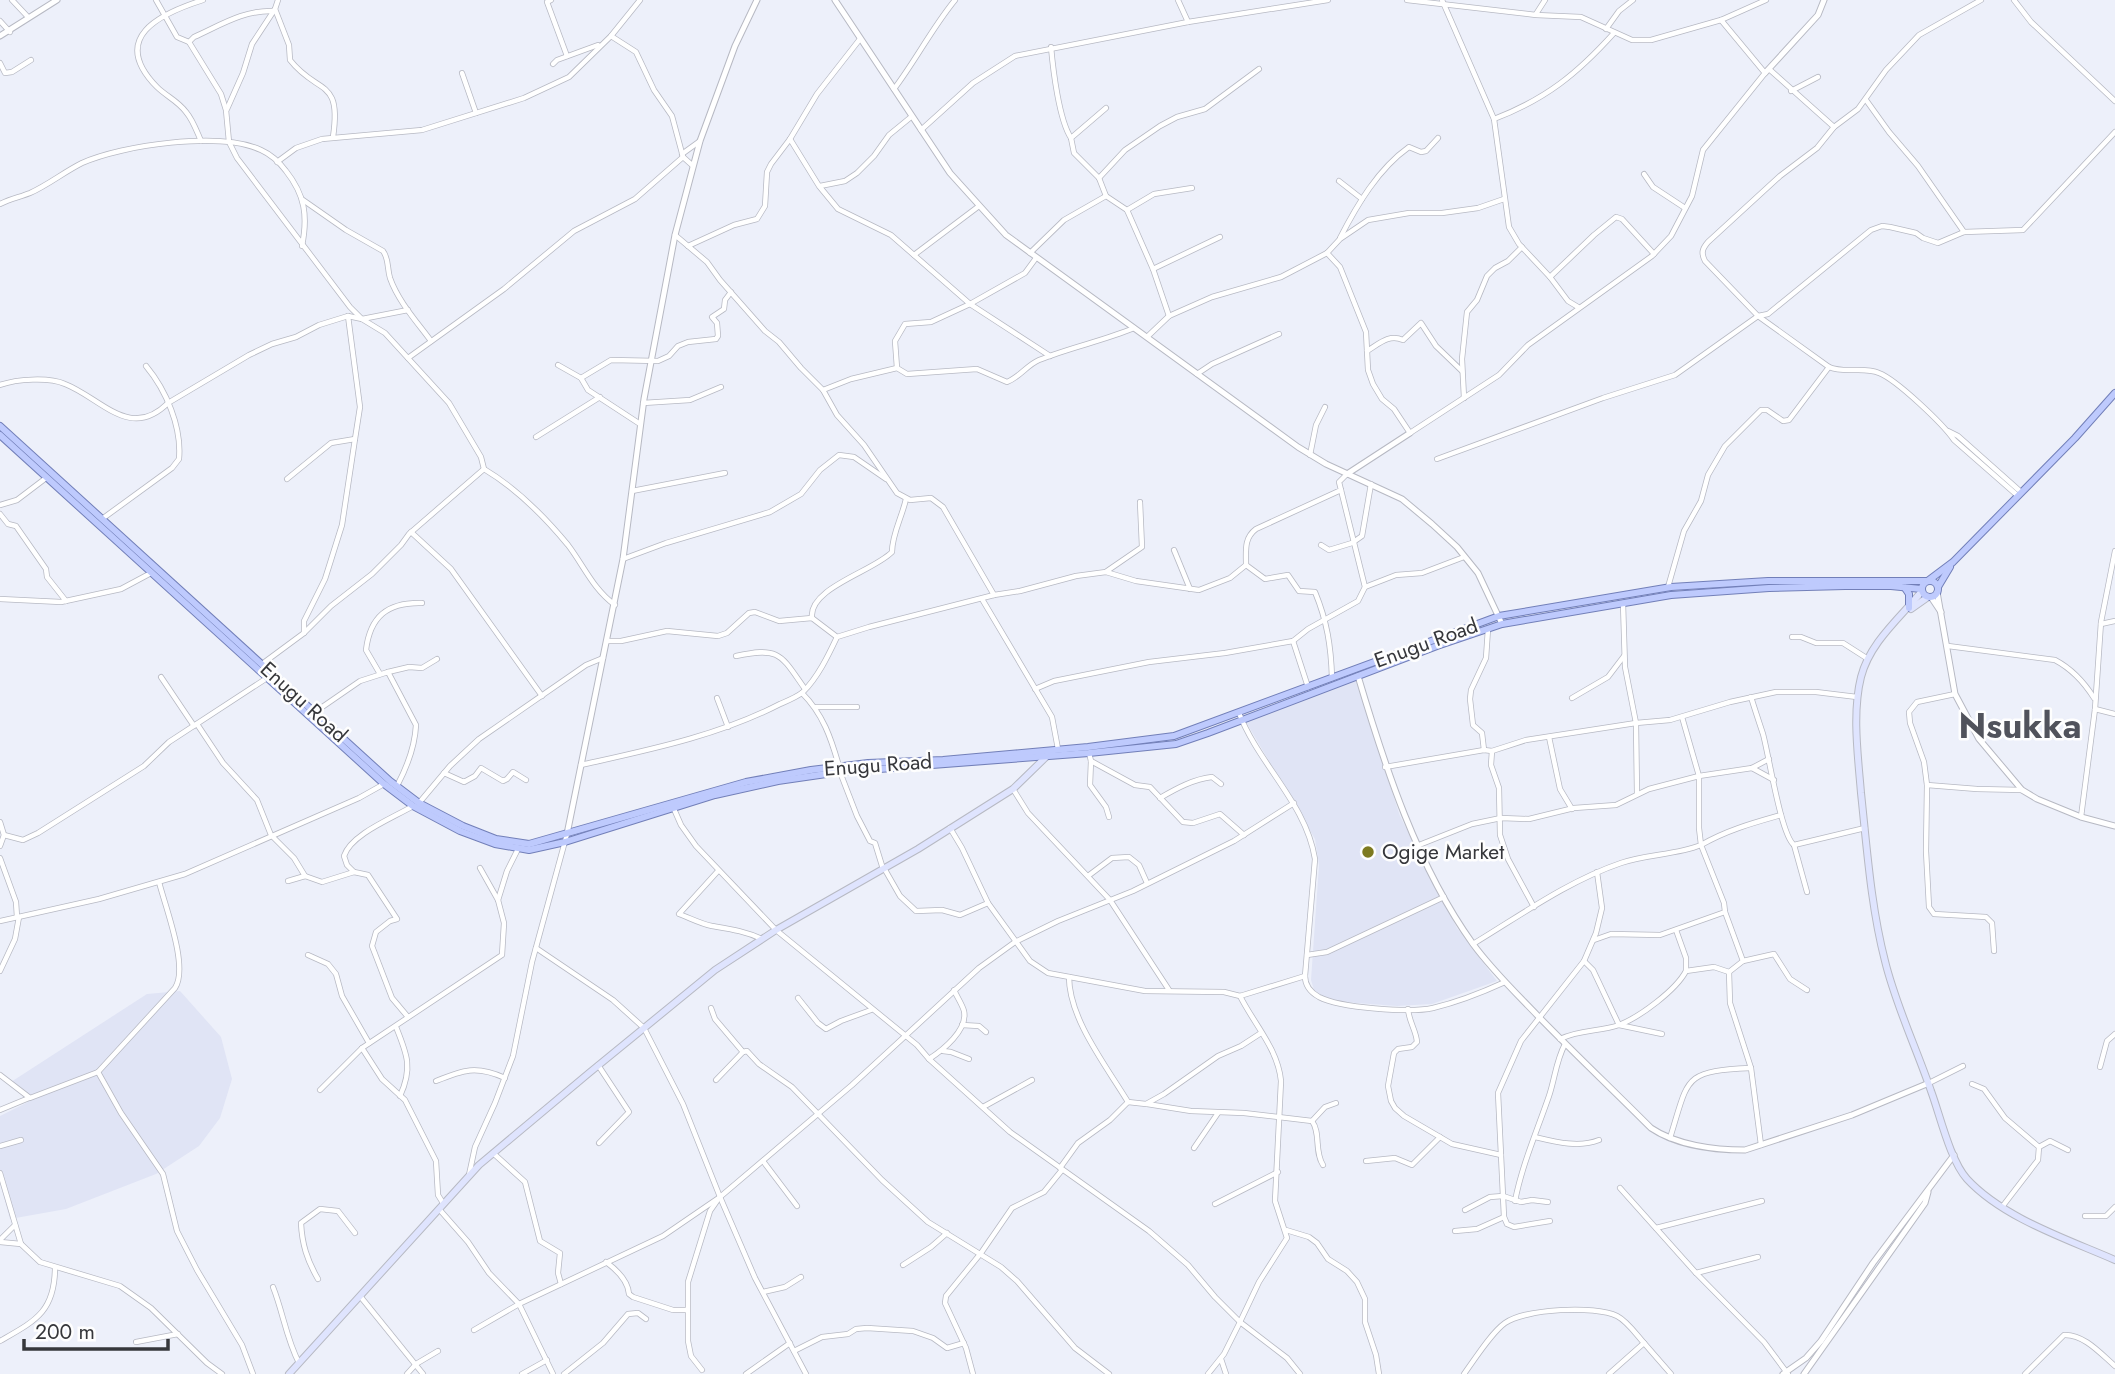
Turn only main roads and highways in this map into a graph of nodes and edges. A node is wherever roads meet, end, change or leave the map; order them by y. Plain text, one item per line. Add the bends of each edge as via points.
1 (2115, 393) edge
2 (0, 426) edge
3 (0, 435) edge
4 (1953, 562) junction
5 (1928, 581) junction
6 (1905, 588) junction
7 (1930, 592) junction
8 (1909, 608) junction
9 (1903, 615) junction
10 (1241, 717) junction
11 (1048, 753) junction
12 (839, 769) junction
13 (416, 805) junction
14 (566, 838) junction
15 (2115, 1260) edge
16 (289, 1374) edge

1 - 4 main road
2 - 13 main road, Enugu Road
3 - 13 main road via 384,784
4 - 5 main road
4 - 7 main road
5 - 7 main road
5 - 7 main road via 1935,582
5 - 10 main road, Enugu Road via 1768,581 1667,588 1499,616 1308,687
6 - 7 main road
6 - 8 main road
6 - 10 main road via 1769,588 1671,595 1502,624
7 - 8 main road
7 - 9 main road
8 - 9 main road
9 - 15 main road via 1868,659 1861,678 1857,725 1869,865 1885,960 1904,1023 1966,1178 2034,1226
10 - 11 main road, Enugu Road via 1174,736
10 - 11 main road via 1176,744
11 - 12 main road, Enugu Road
11 - 16 main road via 1013,789 715,970 598,1065 469,1176
12 - 14 main road via 746,788
12 - 14 main road, Enugu Road via 746,782
13 - 14 main road, Enugu Road via 496,839 528,844
13 - 14 main road via 495,844 530,850

